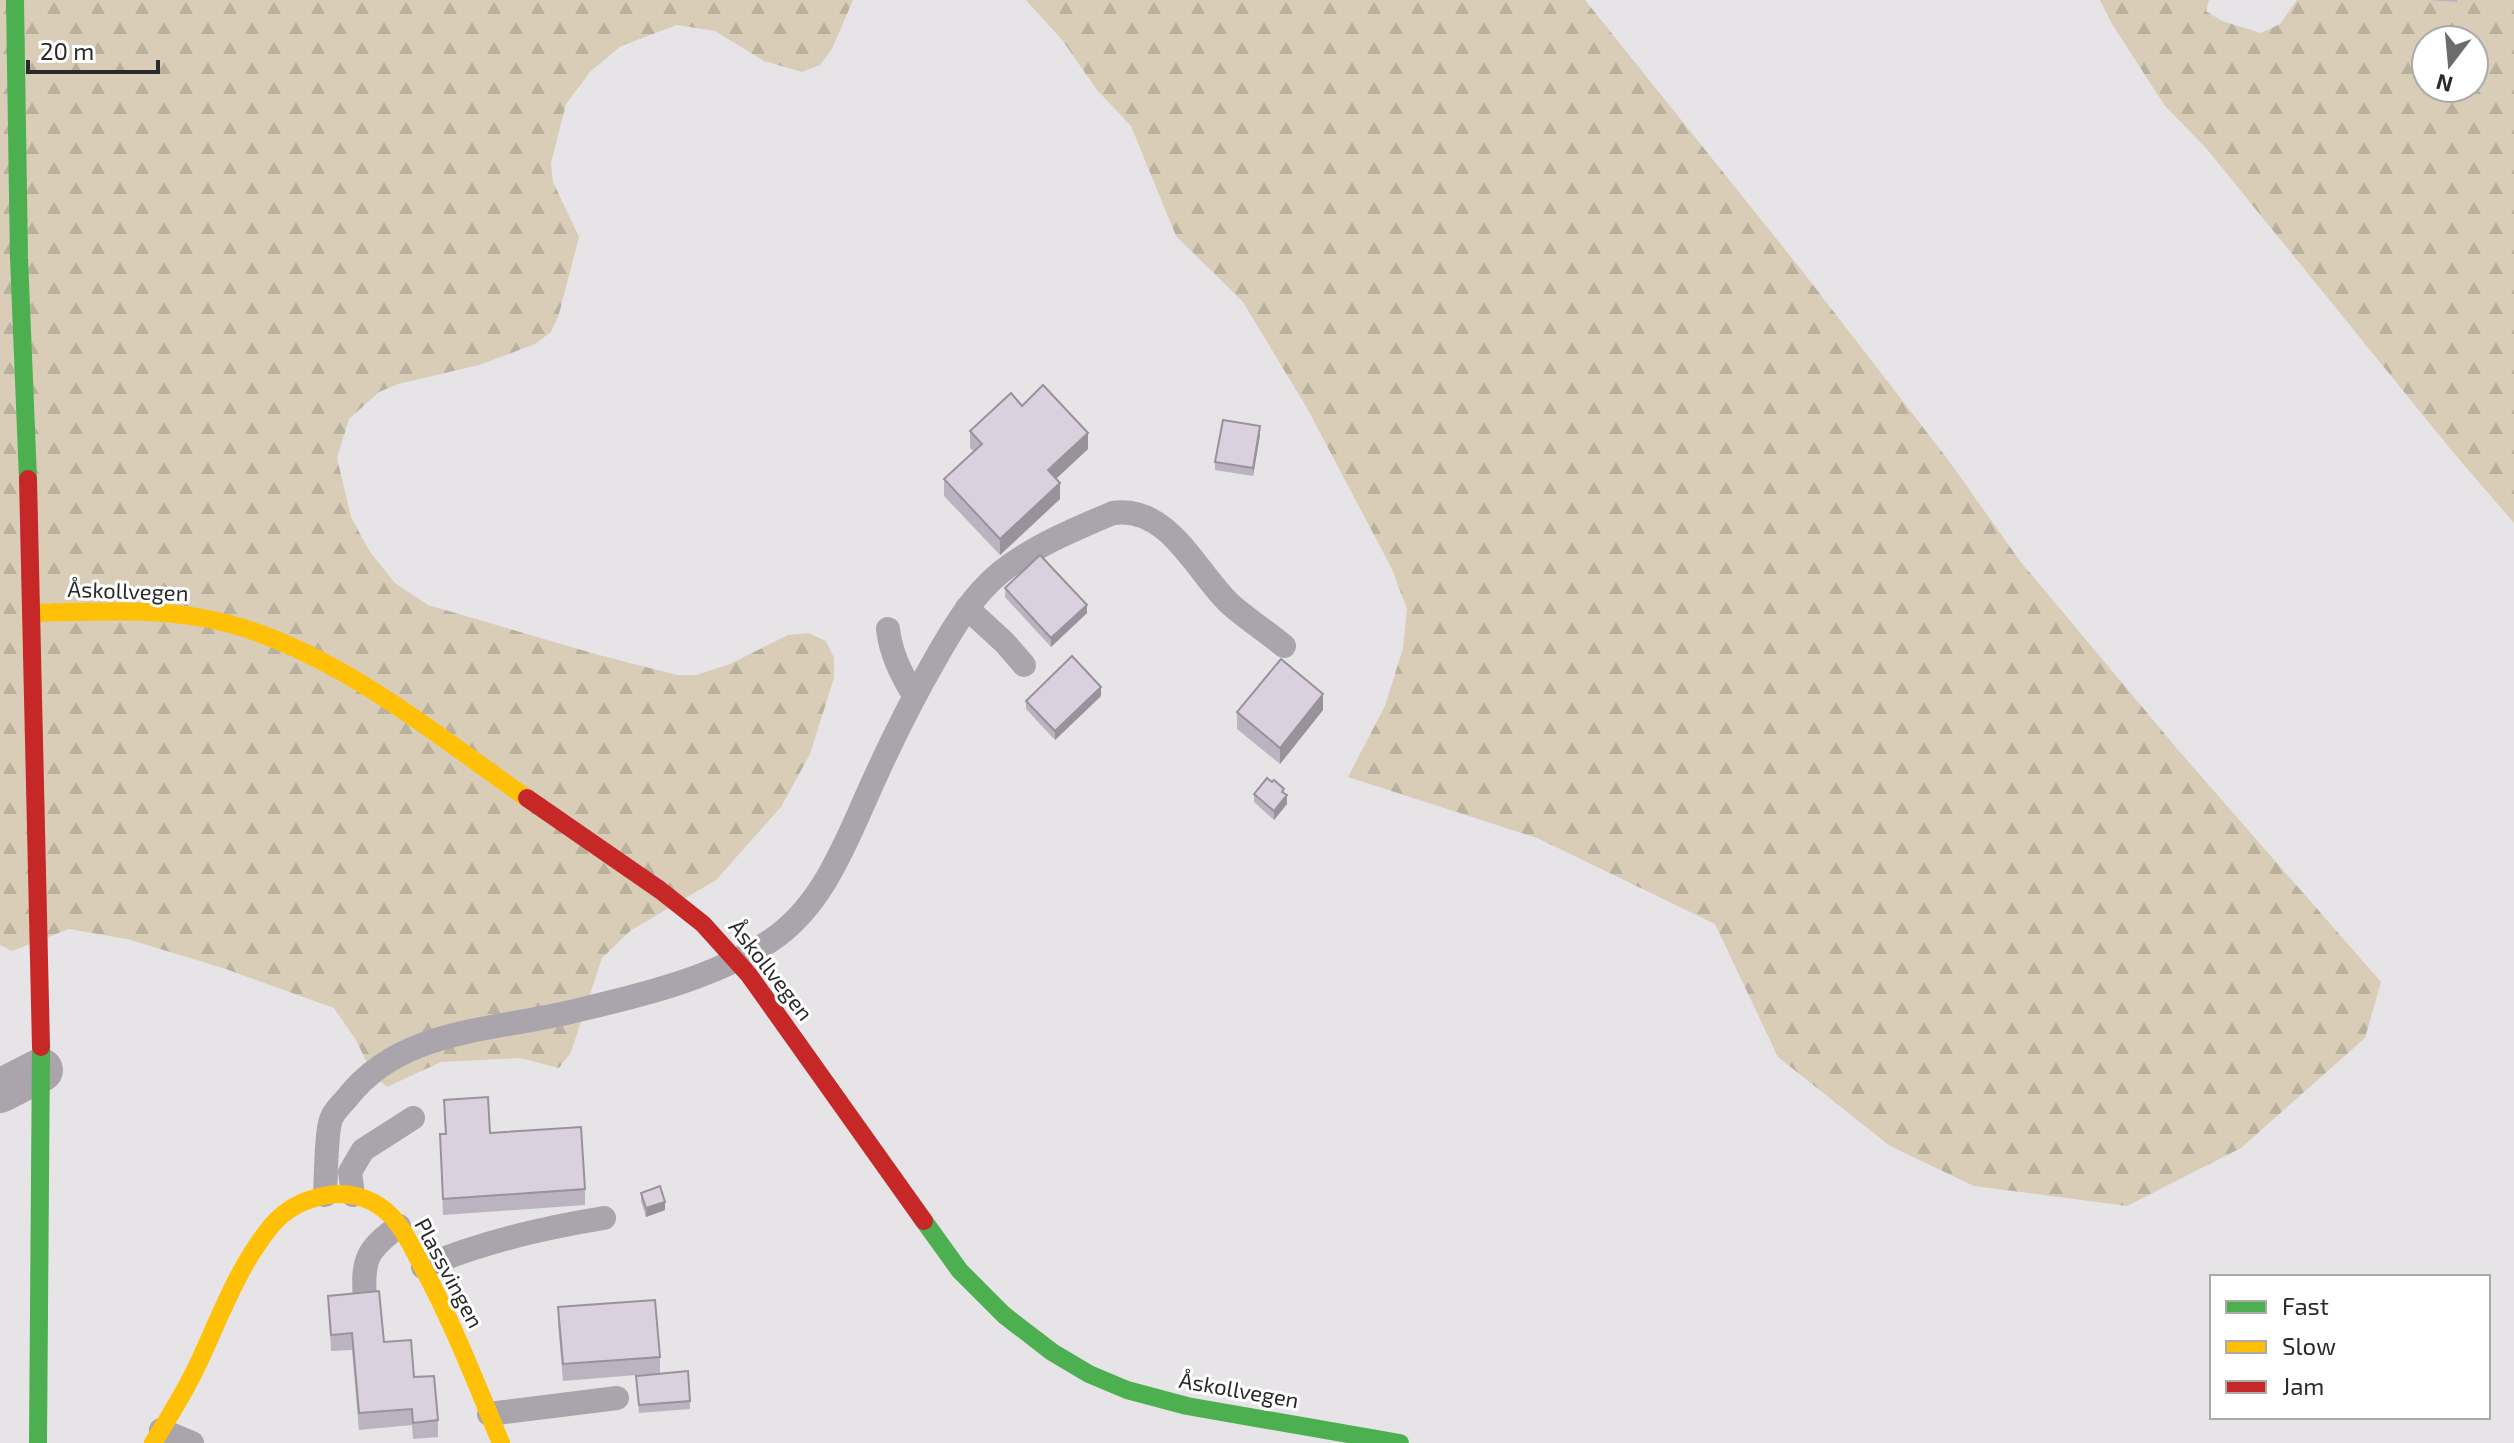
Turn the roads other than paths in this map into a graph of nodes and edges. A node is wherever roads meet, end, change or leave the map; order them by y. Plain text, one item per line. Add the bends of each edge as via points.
1 (15, 0) edge
2 (967, 608) junction
3 (32, 613) junction
4 (888, 629) dead end
5 (1284, 646) dead end
6 (1024, 665) dead end
7 (914, 695) junction
8 (736, 959) junction
9 (41, 1070) junction
10 (0, 1091) edge
11 (413, 1118) dead end
12 (325, 1195) junction
13 (353, 1195) junction
14 (604, 1218) dead end
15 (399, 1226) junction
16 (423, 1267) junction
17 (365, 1300) edge
18 (617, 1398) dead end
19 (489, 1414) junction
20 (157, 1436) edge
21 (38, 1443) edge
22 (192, 1443) edge
23 (501, 1443) edge
24 (1400, 1443) edge

1 - 3 street
2 - 5 lane via 1024,556 1082,526 1126,511 1147,516 1173,537 1230,603
2 - 6 lane
2 - 7 lane
3 - 8 street, Åskollvegen via 200,617 306,652 355,680 660,890
3 - 9 street
4 - 7 lane via 900,673
7 - 8 lane via 832,873 783,930
8 - 12 lane via 565,1013 439,1037 380,1064 330,1119
8 - 24 street, Åskollvegen via 960,1271 998,1312 1042,1347 1090,1375 1142,1396
9 - 10 street
9 - 21 street
11 - 13 lane via 363,1150 350,1172
12 - 13 street, Plassvingen
12 - 20 street, Plassvingen via 302,1201 266,1231
13 - 15 street, Plassvingen via 385,1210
14 - 16 lane via 490,1242
15 - 16 street, Plassvingen
15 - 17 lane via 377,1242 363,1269
16 - 19 street, Plassvingen
18 - 19 lane
19 - 23 street, Plassvingen
20 - 22 lane

